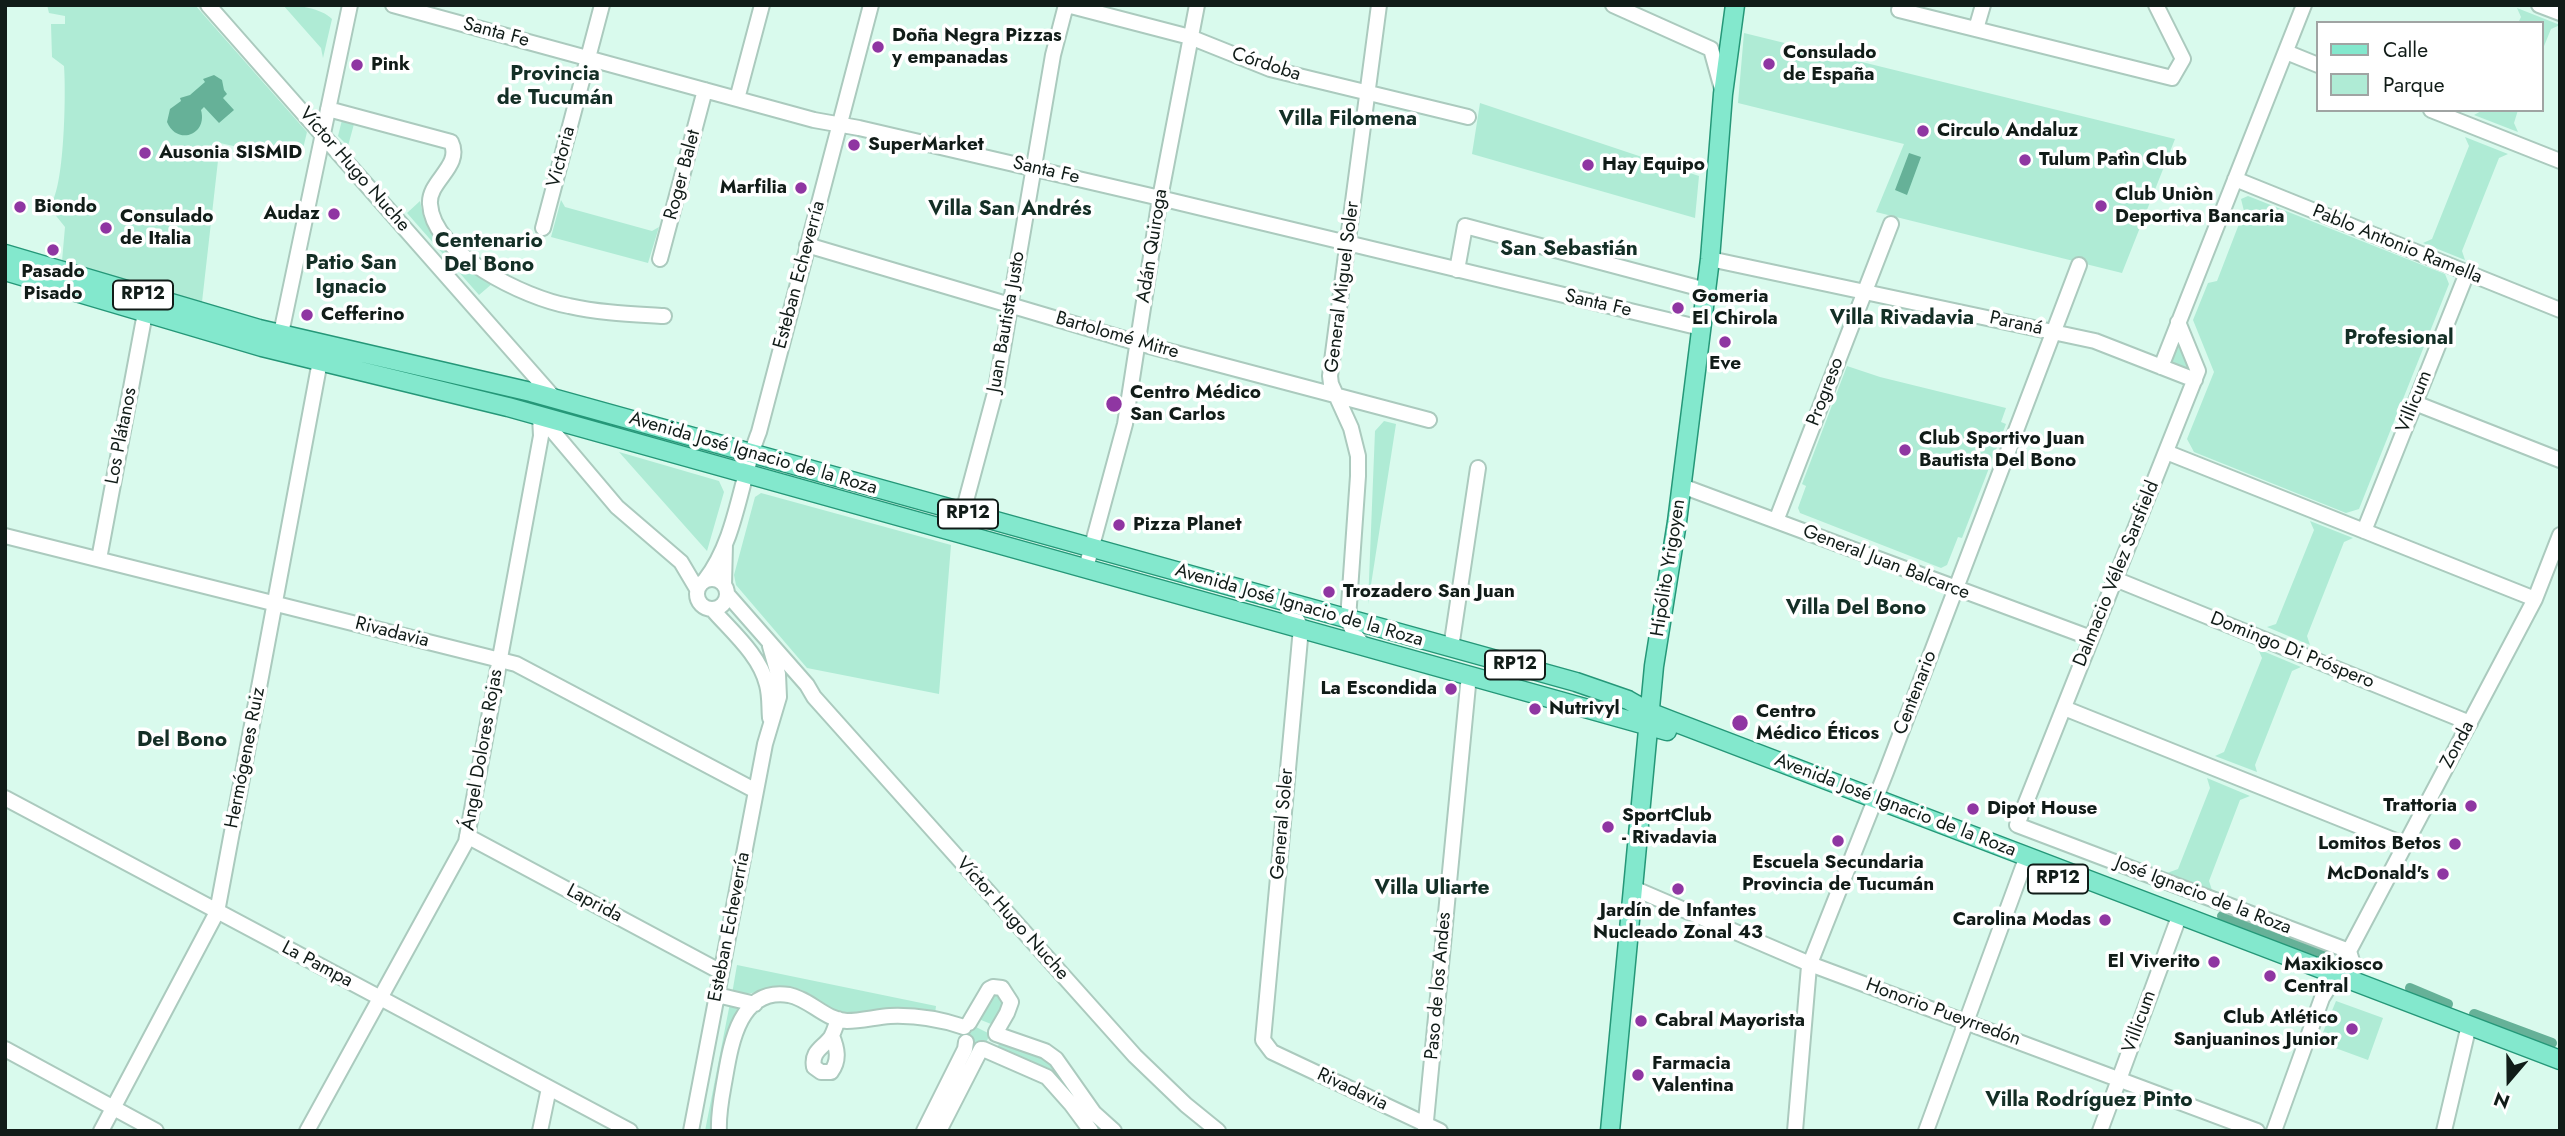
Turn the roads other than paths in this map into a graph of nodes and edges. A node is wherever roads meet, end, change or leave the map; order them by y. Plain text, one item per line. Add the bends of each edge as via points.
1 (208, 5) edge
2 (350, 5) edge
3 (393, 5) edge
4 (603, 5) edge
5 (762, 5) edge
6 (871, 5) edge
7 (1066, 5) edge
8 (1197, 5) edge
9 (1379, 5) edge
10 (1613, 5) edge
11 (1735, 5) edge
12 (1983, 5) edge
13 (2157, 5) edge
14 (2304, 5) edge
15 (2539, 5) edge
16 (1899, 10) dead end
17 (2560, 13) edge
18 (1976, 29) junction
19 (1189, 37) junction
20 (2286, 52) junction
21 (589, 59) junction
22 (2316, 64) edge
23 (705, 90) junction
24 (1368, 93) junction
25 (1723, 94) junction
26 (737, 99) junction
27 (328, 109) junction
28 (2436, 112) edge
29 (1468, 117) dead end
30 (839, 125) junction
31 (323, 135) junction
32 (2560, 161) edge
33 (1034, 168) junction
34 (2235, 179) junction
35 (1160, 198) junction
36 (1891, 224) dead end
37 (543, 228) dead end
38 (1348, 244) junction
39 (807, 246) junction
40 (5, 254) edge
41 (660, 259) dead end
42 (1710, 259) junction
43 (2079, 265) dead end
44 (1457, 270) junction
45 (5, 271) edge
46 (2467, 273) junction
47 (1706, 290) junction
48 (1864, 292) junction
49 (1011, 306) junction
50 (2560, 310) edge
51 (145, 313) junction
52 (664, 316) dead end
53 (2178, 323) junction
54 (1702, 328) junction
55 (2053, 332) junction
56 (280, 342) junction
57 (1138, 343) junction
58 (320, 361) junction
59 (2161, 367) junction
60 (2195, 380) junction
61 (1335, 395) junction
62 (555, 399) junction
63 (2415, 403) junction
64 (540, 416) junction
65 (1429, 420) dead end
66 (2166, 452) junction
67 (750, 453) junction
68 (2560, 460) edge
69 (1478, 468) dead end
70 (745, 473) junction
71 (1682, 486) junction
72 (963, 512) junction
73 (1776, 521) junction
74 (2364, 531) junction
75 (2560, 535) edge
76 (5, 536) edge
77 (725, 544) junction
78 (1091, 548) junction
79 (99, 559) junction
80 (1086, 568) junction
81 (2115, 579) junction
82 (701, 584) junction
83 (725, 590) junction
84 (1955, 590) junction
85 (2535, 599) junction
86 (275, 603) junction
87 (1289, 603) junction
88 (712, 609) junction
89 (1348, 619) junction
90 (1301, 628) junction
91 (2091, 638) junction
92 (769, 642) junction
93 (1363, 645) junction
94 (1451, 648) junction
95 (750, 653) junction
96 (500, 660) junction
97 (776, 667) junction
98 (1469, 675) junction
99 (814, 697) junction
100 (2064, 708) junction
101 (1649, 719) junction
102 (770, 723) junction
103 (2470, 723) junction
104 (756, 791) junction
105 (5, 798) edge
106 (1873, 804) junction
107 (2017, 825) joint
108 (467, 836) junction
109 (2406, 845) junction
110 (2025, 861) junction
111 (1633, 888) junction
112 (218, 912) junction
113 (2178, 919) junction
114 (2349, 951) junction
115 (1810, 964) junction
116 (722, 972) junction
117 (2334, 979) junction
118 (717, 995) junction
119 (380, 999) junction
120 (755, 1004) junction
121 (838, 1019) junction
122 (1966, 1022) junction
123 (966, 1025) junction
124 (2468, 1030) junction
125 (996, 1033) junction
126 (832, 1036) dead end
127 (966, 1042) junction
128 (1267, 1047) joint
129 (5, 1049) edge
130 (982, 1049) junction
131 (2558, 1063) edge
132 (2119, 1079) junction
133 (549, 1088) junction
134 (114, 1108) junction
135 (1430, 1129) edge
136 (101, 1131) edge
137 (156, 1131) edge
138 (307, 1131) edge
139 (540, 1131) edge
140 (631, 1131) edge
141 (691, 1131) edge
142 (719, 1131) edge
143 (924, 1131) edge
144 (939, 1131) edge
145 (1091, 1131) edge
146 (1114, 1131) edge
147 (1219, 1131) edge
148 (1610, 1131) edge
149 (1795, 1131) edge
150 (1926, 1131) edge
151 (2100, 1131) edge
152 (2257, 1131) edge
153 (2274, 1131) edge
154 (2444, 1131) edge

1 - 31 street, Víctor Hugo Nuche
2 - 27 street
3 - 21 street, Santa Fe
4 - 21 street, Victoria
5 - 26 street
6 - 30 street, Esteban Echeverría
7 - 19 street, Córdoba
7 - 33 street, Juan Bautista Justo
8 - 19 street, Adán Quiroga
9 - 24 street, General Miguel Soler
10 - 25 street via 1711,49
11 - 25 main road, Hipólito Yrigoyen
12 - 18 street
13 - 18 street via 2183,60 2172,78
14 - 20 street
15 - 17 street
16 - 18 street
19 - 24 street, Córdoba via 1270,69
19 - 35 street, Adán Quiroga
20 - 22 street
20 - 34 street
21 - 23 street, Santa Fe
21 - 37 street, Victoria
23 - 26 street, Santa Fe
23 - 41 street, Roger Balet
24 - 29 street, Córdoba
24 - 38 street, General Miguel Soler
25 - 42 main road, Hipólito Yrigoyen
26 - 30 street, Santa Fe
27 - 31 street
27 - 52 street via 451,142 453,159 430,195 432,215 447,242 485,270 567,306
28 - 32 street
30 - 33 street, Santa Fe
30 - 39 street, Esteban Echeverría
31 - 56 street
31 - 62 street, Víctor Hugo Nuche
33 - 35 street, Santa Fe
33 - 49 street, Juan Bautista Justo
34 - 46 street, Pablo Antonio Ramella
34 - 53 street
35 - 38 street, Santa Fe
35 - 57 street, Adán Quiroga
36 - 48 street, Progreso
38 - 44 street, Santa Fe
38 - 61 street, General Miguel Soler via 1331,368
39 - 49 street, Bartolomé Mitre
39 - 67 street, Esteban Echeverría
40 - 56 main road, Avenida José Ignacio de la Roza / RP12 via 215,317
42 - 47 main road, Hipólito Yrigoyen
42 - 48 street, Paraná
43 - 55 street, Centenario
44 - 47 street via 1465,226
44 - 54 street, Santa Fe
45 - 51 main road, Avenida José Ignacio de la Roza / RP12
46 - 50 street, Pablo Antonio Ramella
46 - 63 street, Villicum
47 - 54 main road, Hipólito Yrigoyen
48 - 55 street, Paraná
48 - 73 street, Progreso
49 - 57 street, Bartolomé Mitre
49 - 72 street, Juan Bautista Justo via 996,389
51 - 56 main road, Avenida José Ignacio de la Roza / RP12
51 - 79 street, Los Plátanos
53 - 59 street
53 - 60 street via 2198,371
54 - 71 main road, Hipólito Yrigoyen
55 - 59 street, Paraná via 2095,341
55 - 84 street, Centenario
56 - 58 main road, Avenida José Ignacio de la Roza / RP12
56 - 62 main road, Avenida José Ignacio de la Roza / RP12
57 - 61 street, Bartolomé Mitre
57 - 78 street, Adán Quiroga via 1125,424
58 - 64 main road, Avenida José Ignacio de la Roza / RP12
58 - 86 street, Hermógenes Ruiz
59 - 60 street, Paraná
60 - 66 street, Dalmacio Vélez Sarsfield
61 - 65 street, Bartolomé Mitre
61 - 89 street, General Miguel Soler via 1355,439 1357,456
62 - 67 main road, Avenida José Ignacio de la Roza / RP12
63 - 68 street
63 - 74 street, Villicum
64 - 70 main road, Avenida José Ignacio de la Roza / RP12
64 - 82 street via 617,507
64 - 96 street, Ángel Dolores Rojas via 541,436
66 - 74 street
66 - 81 street, Dalmacio Vélez Sarsfield
67 - 70 street, Esteban Echeverría
67 - 72 main road, Avenida José Ignacio de la Roza / RP12
69 - 94 street
70 - 77 street, Esteban Echeverría
70 - 80 main road, Avenida José Ignacio de la Roza / RP12
71 - 73 street, General Juan Balcarce
71 - 101 main road, Hipólito Yrigoyen
72 - 78 main road, Avenida José Ignacio de la Roza / RP12
73 - 84 street, General Juan Balcarce
74 - 85 street
75 - 85 street, Zonda
76 - 79 street, Rivadavia
77 - 82 street, Esteban Echeverría
77 - 83 street, Esteban Echeverría
78 - 80 street, Adán Quiroga
78 - 87 main road, Avenida José Ignacio de la Roza / RP12
79 - 86 street, Rivadavia
80 - 90 main road, Avenida José Ignacio de la Roza / RP12
81 - 91 street, Dalmacio Vélez Sarsfield
81 - 103 street, Domingo Di Próspero
82 - 83 street via 715,579
82 - 88 street via 698,600
83 - 88 street via 722,606
83 - 92 street, Esteban Echeverría
84 - 91 street, General Juan Balcarce
84 - 106 street, Centenario
85 - 103 street, Zonda
86 - 96 street, Rivadavia
86 - 112 street, Hermógenes Ruiz
87 - 89 main road, Avenida José Ignacio de la Roza / RP12
87 - 90 street
88 - 95 street, Esteban Echeverría
89 - 93 street
89 - 94 main road, Avenida José Ignacio de la Roza / RP12
90 - 93 main road, Avenida José Ignacio de la Roza / RP12
90 - 128 street, General Soler via 1263,1038
91 - 100 street, Dalmacio Vélez Sarsfield
92 - 97 street, Esteban Echeverría
92 - 99 street, Víctor Hugo Nuche
93 - 98 main road, Avenida José Ignacio de la Roza / RP12
94 - 101 main road, Avenida José Ignacio de la Roza / RP12 via 1628,700
95 - 97 street, Esteban Echeverría
95 - 102 street, Esteban Echeverría via 767,684
96 - 104 street, Rivadavia via 516,664
96 - 108 street, Ángel Dolores Rojas
97 - 99 street, Víctor Hugo Nuche
97 - 102 street, Esteban Echeverría via 779,697
98 - 101 main road, Avenida José Ignacio de la Roza / RP12 via 1625,721
98 - 135 street, Paso de los Andes
99 - 147 street, Víctor Hugo Nuche via 1135,1056
100 - 107 street, Dalmacio Vélez Sarsfield
100 - 109 street
101 - 106 main road, Avenida José Ignacio de la Roza / RP12
101 - 111 main road, Hipólito Yrigoyen
102 - 104 street, Esteban Echeverría
103 - 109 street, Zonda
104 - 116 street, Esteban Echeverría
105 - 112 street, La Pampa
106 - 110 main road, Avenida José Ignacio de la Roza / RP12
106 - 115 street, Centenario
107 - 114 street, José Ignacio de la Roza
108 - 116 street, Laprida
108 - 119 street, Ángel Dolores Rojas
109 - 114 street, Zonda
110 - 113 main road, Avenida José Ignacio de la Roza / RP12
110 - 122 street
111 - 115 street, Honorio Pueyrredón
111 - 148 main road, Hipólito Yrigoyen
112 - 119 street, La Pampa
112 - 134 street, Hermógenes Ruiz
113 - 117 main road, Avenida José Ignacio de la Roza / RP12
113 - 132 street, Villicum
114 - 117 street, Zonda via 2337,956
115 - 122 street, Honorio Pueyrredón
115 - 149 street, Centenario
116 - 118 street, Esteban Echeverría
117 - 124 main road, Avenida José Ignacio de la Roza / RP12
117 - 153 street, Zonda via 2322,998
118 - 120 street
118 - 141 street, Esteban Echeverría
119 - 133 street, La Pampa
119 - 138 street, Ángel Dolores Rojas
120 - 121 street via 773,995 793,996
120 - 142 street via 740,1019 732,1040
121 - 123 street via 914,1017
121 - 126 street
122 - 132 street, Honorio Pueyrredón
122 - 150 street
123 - 125 street
123 - 125 street via 989,989 1002,988 1011,1002
123 - 127 street
124 - 131 main road, Avenida José Ignacio de la Roza / RP12
124 - 154 street
125 - 130 street
125 - 146 street via 1051,1055 1094,1113
127 - 130 street
127 - 143 street
128 - 135 street, Rivadavia
129 - 134 street
130 - 144 street
130 - 145 street via 1046,1077
132 - 151 street, Villicum
132 - 152 street, Honorio Pueyrredón
133 - 139 street
133 - 140 street, La Pampa
134 - 136 street, Hermógenes Ruiz
134 - 137 street

